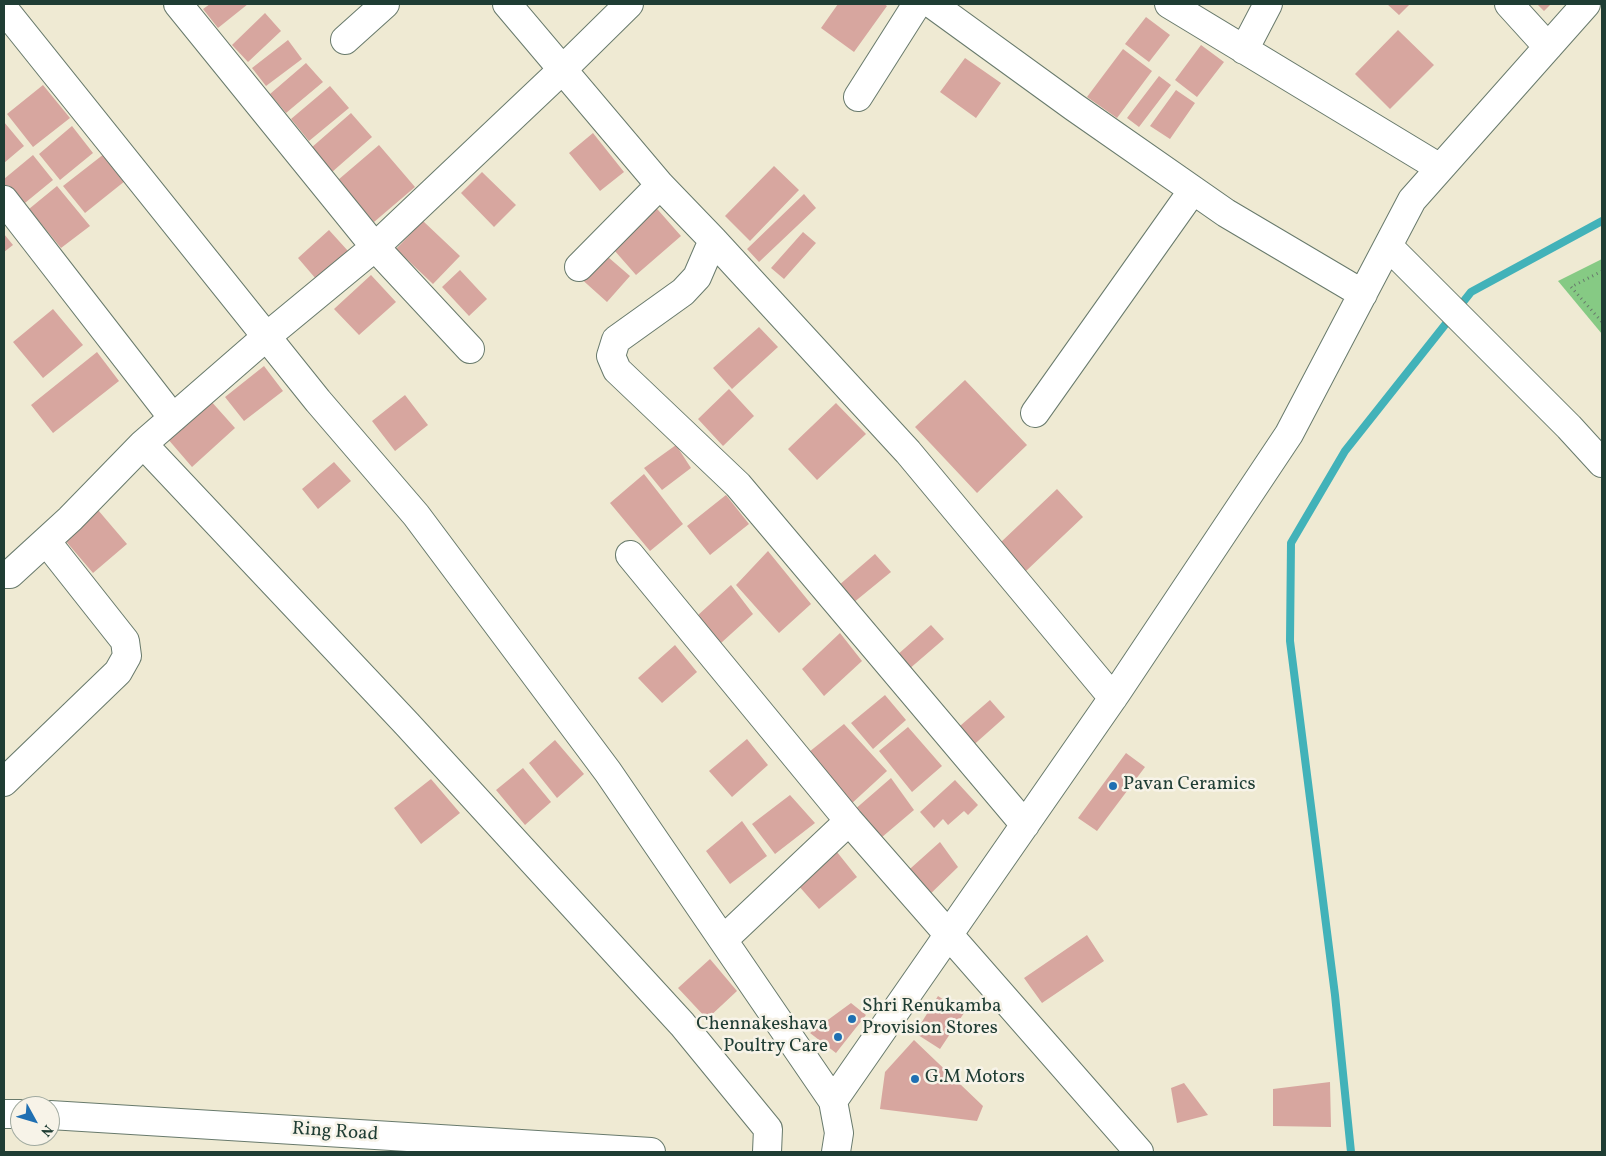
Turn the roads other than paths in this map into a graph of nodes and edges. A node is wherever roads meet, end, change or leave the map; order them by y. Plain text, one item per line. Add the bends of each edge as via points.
1 (178, 4) edge
2 (385, 4) edge
3 (507, 4) edge
4 (629, 4) edge
5 (917, 4) edge
6 (932, 4) edge
7 (1169, 4) edge
8 (1268, 4) edge
9 (1509, 4) edge
10 (1586, 4) edge
11 (4, 9) edge
12 (345, 40) dead end
13 (1548, 47) junction
14 (1244, 50) junction
15 (562, 70) junction
16 (858, 97) dead end
17 (1440, 168) junction
18 (660, 185) junction
19 (1192, 190) junction
20 (4, 200) edge
21 (713, 240) junction
22 (1388, 246) junction
23 (375, 247) junction
24 (579, 267) dead end
25 (1363, 294) junction
26 (266, 337) junction
27 (470, 349) dead end
28 (1035, 414) dead end
29 (173, 418) junction
30 (143, 444) junction
31 (1602, 463) edge
32 (46, 541) junction
33 (630, 555) dead end
34 (4, 574) edge
35 (1112, 698) junction
36 (4, 782) edge
37 (849, 821) junction
38 (1025, 825) junction
39 (948, 935) junction
40 (723, 940) junction
41 (833, 1101) junction
42 (60, 1116) edge
43 (651, 1152) edge
44 (768, 1152) edge
45 (836, 1152) edge
46 (1138, 1152) edge

1 - 23 street
2 - 12 street
3 - 15 street
4 - 15 street
5 - 16 street
6 - 19 street
7 - 14 street
8 - 14 street
9 - 13 street
10 - 13 street
11 - 26 street
13 - 17 street
14 - 17 street
15 - 18 street
15 - 23 street
17 - 22 street via 1412,200
18 - 21 street
18 - 24 street
19 - 25 street
19 - 28 street
20 - 29 street
21 - 35 street via 908,452
21 - 38 street via 697,277 683,292 616,340 610,356 617,370 738,485
22 - 25 street
22 - 31 street
23 - 26 street
23 - 27 street
25 - 35 street via 1289,434
26 - 29 street
26 - 40 street via 416,515 608,772
29 - 30 street
30 - 32 street
30 - 44 street via 682,1024 768,1129
32 - 34 street via 10,574
32 - 36 street via 125,641 127,656 118,672
33 - 37 street
35 - 38 street
37 - 39 street
37 - 40 street
38 - 39 street
39 - 41 street
39 - 46 street
40 - 41 street
41 - 45 street via 839,1133
42 - 43 street, Ring Road

